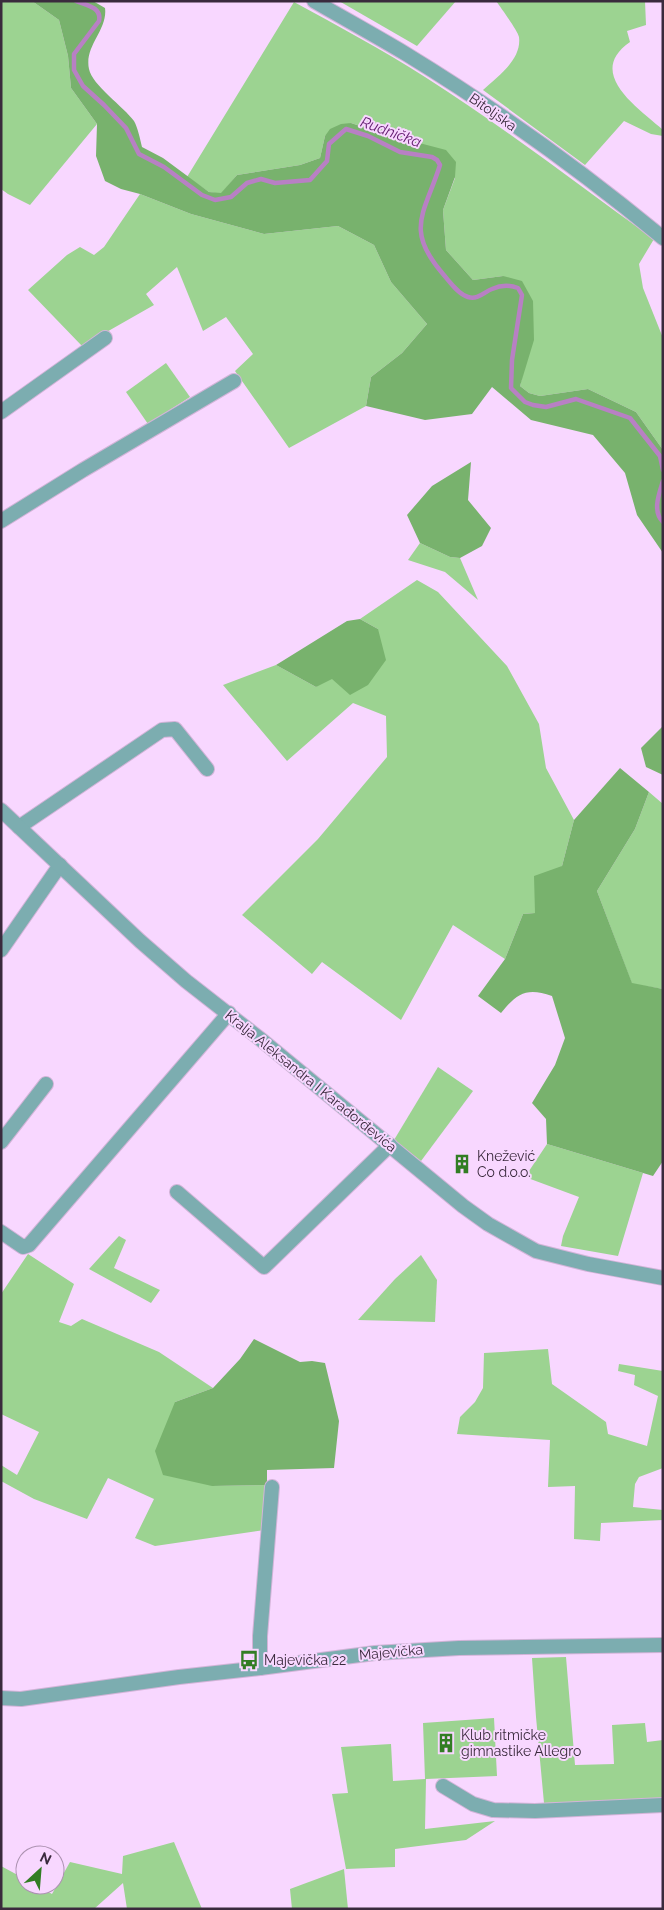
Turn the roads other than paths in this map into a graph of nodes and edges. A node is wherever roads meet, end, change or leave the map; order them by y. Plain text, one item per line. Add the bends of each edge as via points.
1 (314, 1) edge
2 (663, 238) edge
3 (105, 338) dead end
4 (234, 381) dead end
5 (1, 412) edge
6 (1, 521) edge
7 (207, 769) dead end
8 (1, 810) edge
9 (19, 827) junction
10 (60, 865) junction
11 (1, 950) edge
12 (229, 1013) junction
13 (46, 1084) dead end
14 (1, 1142) edge
15 (390, 1145) junction
16 (177, 1192) dead end
17 (1, 1232) edge
18 (663, 1278) edge
19 (272, 1487) dead end
20 (663, 1645) edge
21 (260, 1668) junction
22 (1, 1698) edge
23 (443, 1786) dead end
24 (663, 1805) edge

1 - 2 street, Bitoljska via 471,96
3 - 5 street
4 - 6 street
7 - 9 street via 175,729 162,730
8 - 9 street, Kralja Aleksandra I Karađorđevića
9 - 10 street, Kralja Aleksandra I Karađorđevića
10 - 11 street
10 - 12 street, Kralja Aleksandra I Karađorđevića via 140,941
12 - 15 street, Kralja Aleksandra I Karađorđevića
12 - 17 street via 29,1245 18,1245
13 - 14 street
15 - 16 street via 264,1267
15 - 18 street, Kralja Aleksandra I Karađorđevića via 463,1206 536,1251
19 - 21 street
20 - 21 street, Majevička via 415,1650
21 - 22 street, Majevička via 29,1698
23 - 24 street via 473,1804 493,1810

